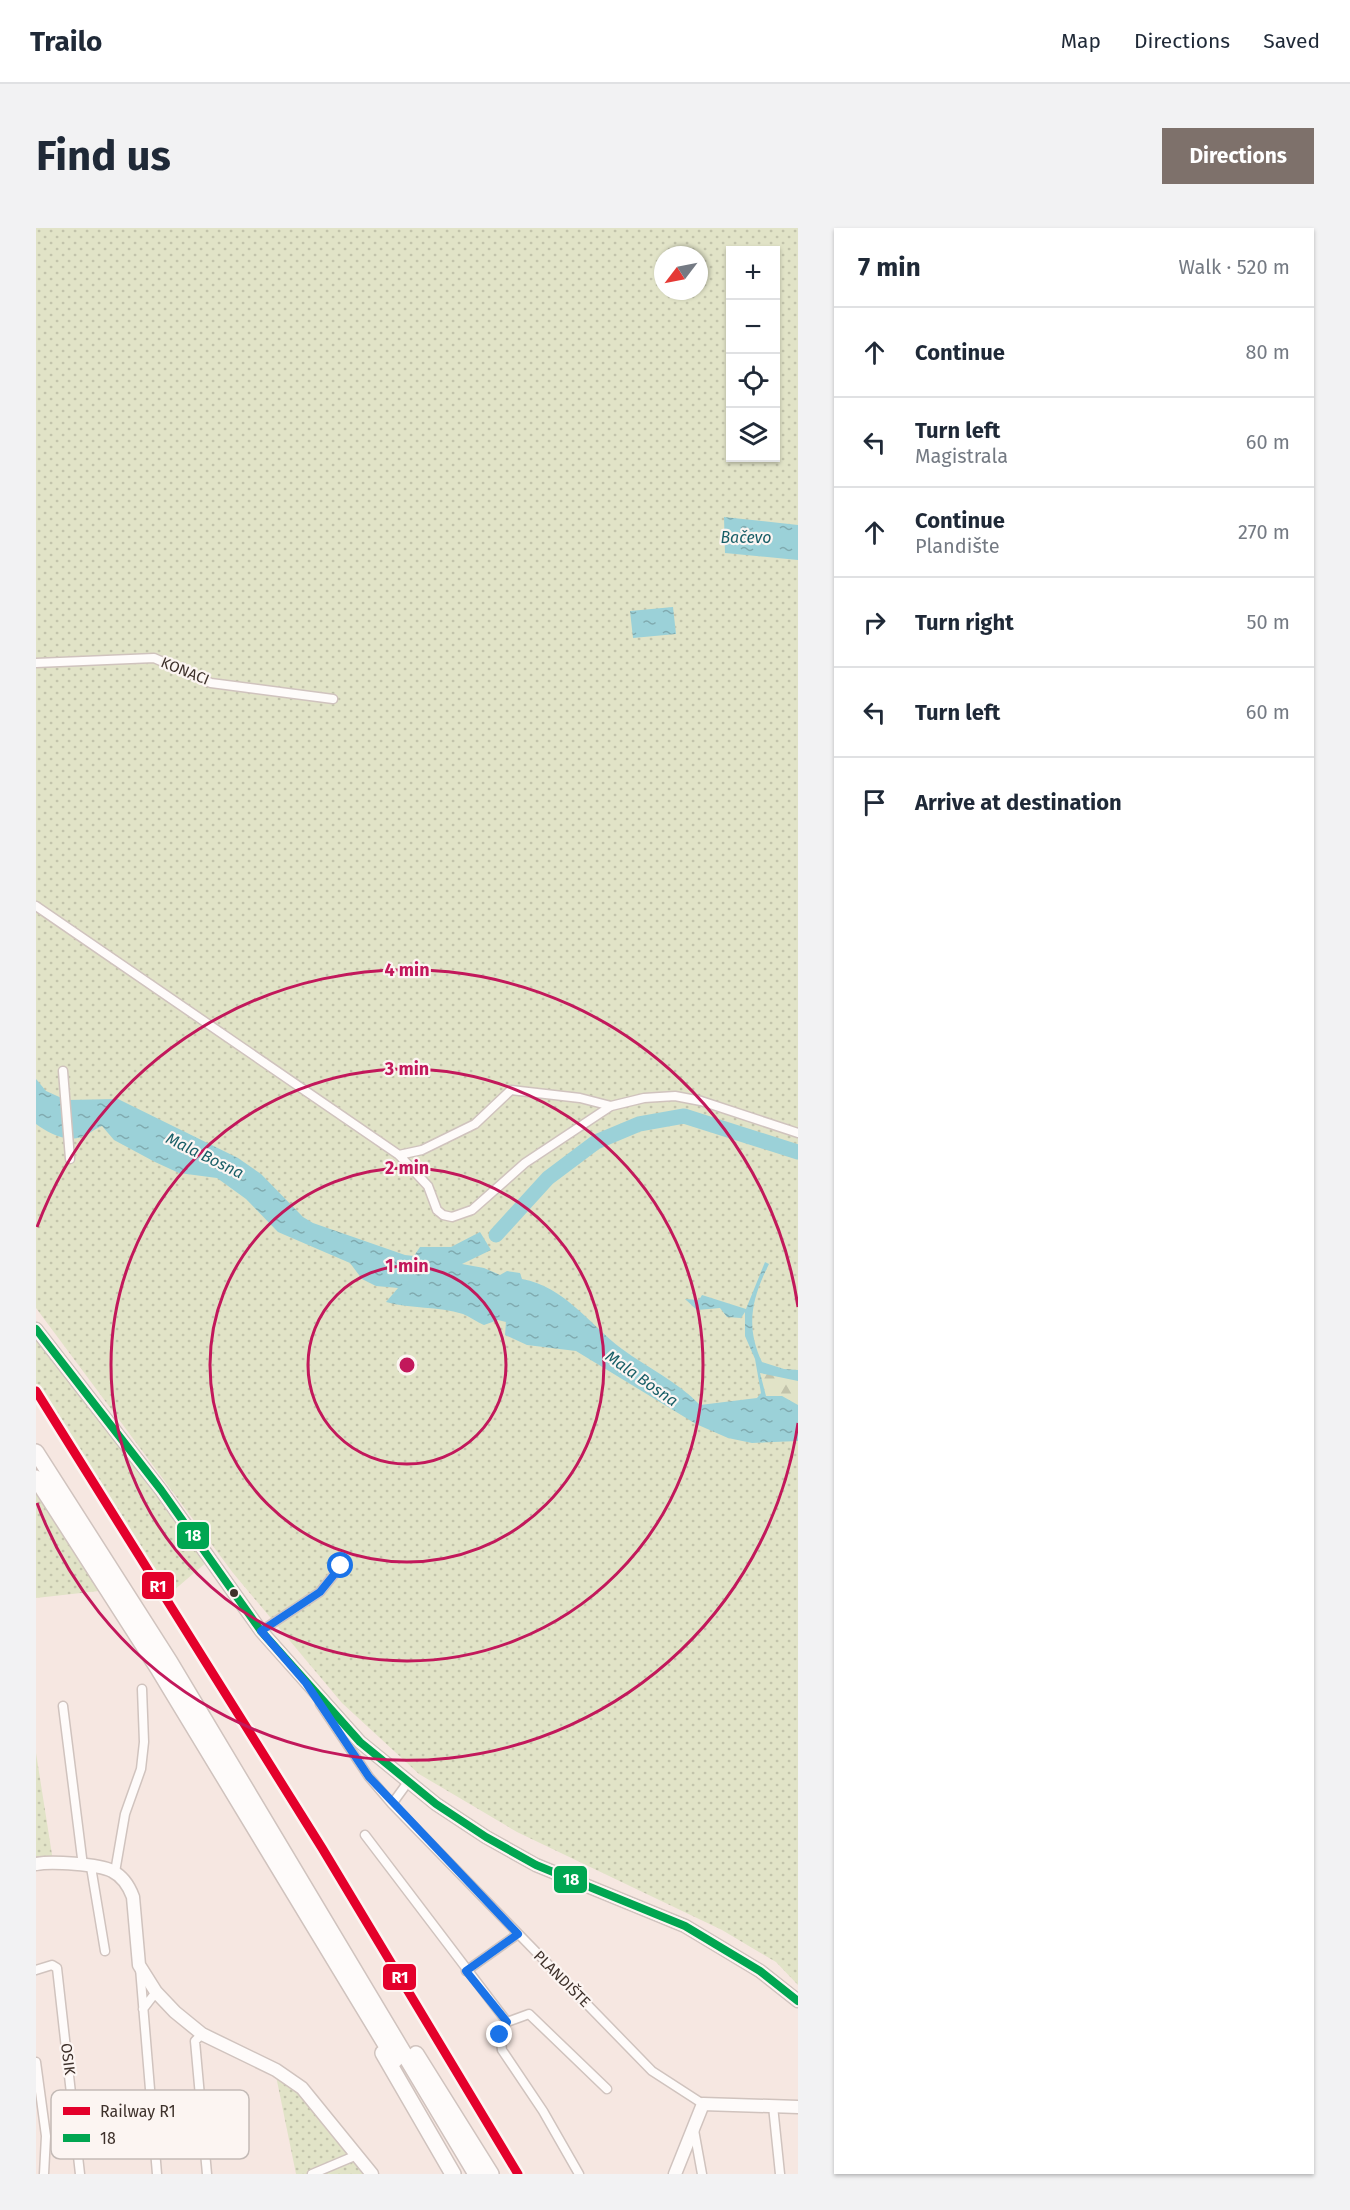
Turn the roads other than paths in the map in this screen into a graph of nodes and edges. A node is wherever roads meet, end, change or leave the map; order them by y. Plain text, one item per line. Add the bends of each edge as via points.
1 (36, 663) edge
2 (333, 699) dead end
3 (36, 906) edge
4 (63, 1071) dead end
5 (611, 1106) junction
6 (798, 1133) edge
7 (399, 1155) junction
8 (70, 1159) dead end
9 (36, 1329) edge
10 (36, 1452) edge
11 (36, 1478) edge
12 (338, 1558) dead end
13 (261, 1631) junction
14 (160, 1659) junction
15 (306, 1683) junction
16 (142, 1689) dead end
17 (63, 1706) dead end
18 (408, 1782) junction
19 (392, 1804) junction
20 (366, 1835) dead end
21 (36, 1864) edge
22 (87, 1866) junction
23 (115, 1872) junction
24 (518, 1934) junction
25 (105, 1951) dead end
26 (139, 1965) junction
27 (36, 1970) edge
28 (466, 1971) junction
29 (156, 1992) junction
30 (364, 1998) junction
31 (798, 2001) edge
32 (142, 2009) junction
33 (507, 2022) junction
34 (202, 2034) junction
35 (36, 2062) edge
36 (607, 2089) dead end
37 (71, 2090) edge
38 (150, 2090) edge
39 (199, 2090) edge
40 (703, 2104) junction
41 (773, 2106) junction
42 (798, 2107) edge
43 (694, 2130) junction
44 (357, 2155) junction
45 (78, 2159) edge
46 (157, 2159) edge
47 (206, 2159) edge
48 (44, 2174) edge
49 (80, 2174) edge
50 (158, 2174) edge
51 (207, 2174) edge
52 (312, 2174) edge
53 (372, 2174) edge
54 (453, 2174) edge
55 (464, 2174) edge
56 (476, 2174) edge
57 (491, 2174) edge
58 (579, 2174) edge
59 (675, 2174) edge
60 (702, 2174) edge
61 (780, 2174) edge

1 - 2 street, KONACI via 154,658 211,682
3 - 7 street
4 - 8 street
5 - 6 street via 675,1096
5 - 7 street via 580,1098 511,1090 475,1124 422,1150
5 - 7 street via 525,1163 472,1210 452,1217 437,1210 428,1186
9 - 13 main road via 161,1490
10 - 14 highway
11 - 14 highway
12 - 13 street via 341,1566 320,1592
13 - 15 main road
14 - 30 highway
15 - 18 main road via 360,1742
15 - 19 street, PLANDIŠTE via 369,1777
16 - 23 street via 141,1769 125,1814
17 - 22 street
18 - 19 street
18 - 31 main road via 486,1837 536,1865 685,1926 760,1971
19 - 24 street, PLANDIŠTE
20 - 28 street
21 - 22 main road
22 - 23 main road
22 - 25 street
23 - 26 main road via 133,1897
24 - 28 street
24 - 40 street, PLANDIŠTE via 652,2071
26 - 29 main road
26 - 32 street
27 - 37 street, OSIK via 52,1965 57,1968
28 - 33 street
29 - 32 street
29 - 34 main road
30 - 54 highway via 381,2051
30 - 55 highway
30 - 56 highway
30 - 57 highway via 409,2043
32 - 38 street
33 - 36 street via 529,2014
33 - 58 street via 500,2035 502,2050
34 - 39 street via 195,2041
34 - 44 main road via 276,2070 302,2088
35 - 48 street via 46,2136
40 - 41 main road
40 - 43 main road
41 - 42 main road
41 - 61 street
43 - 59 main road
43 - 60 street
44 - 52 street
44 - 53 main road
45 - 49 street, OSIK
46 - 50 street
47 - 51 street

